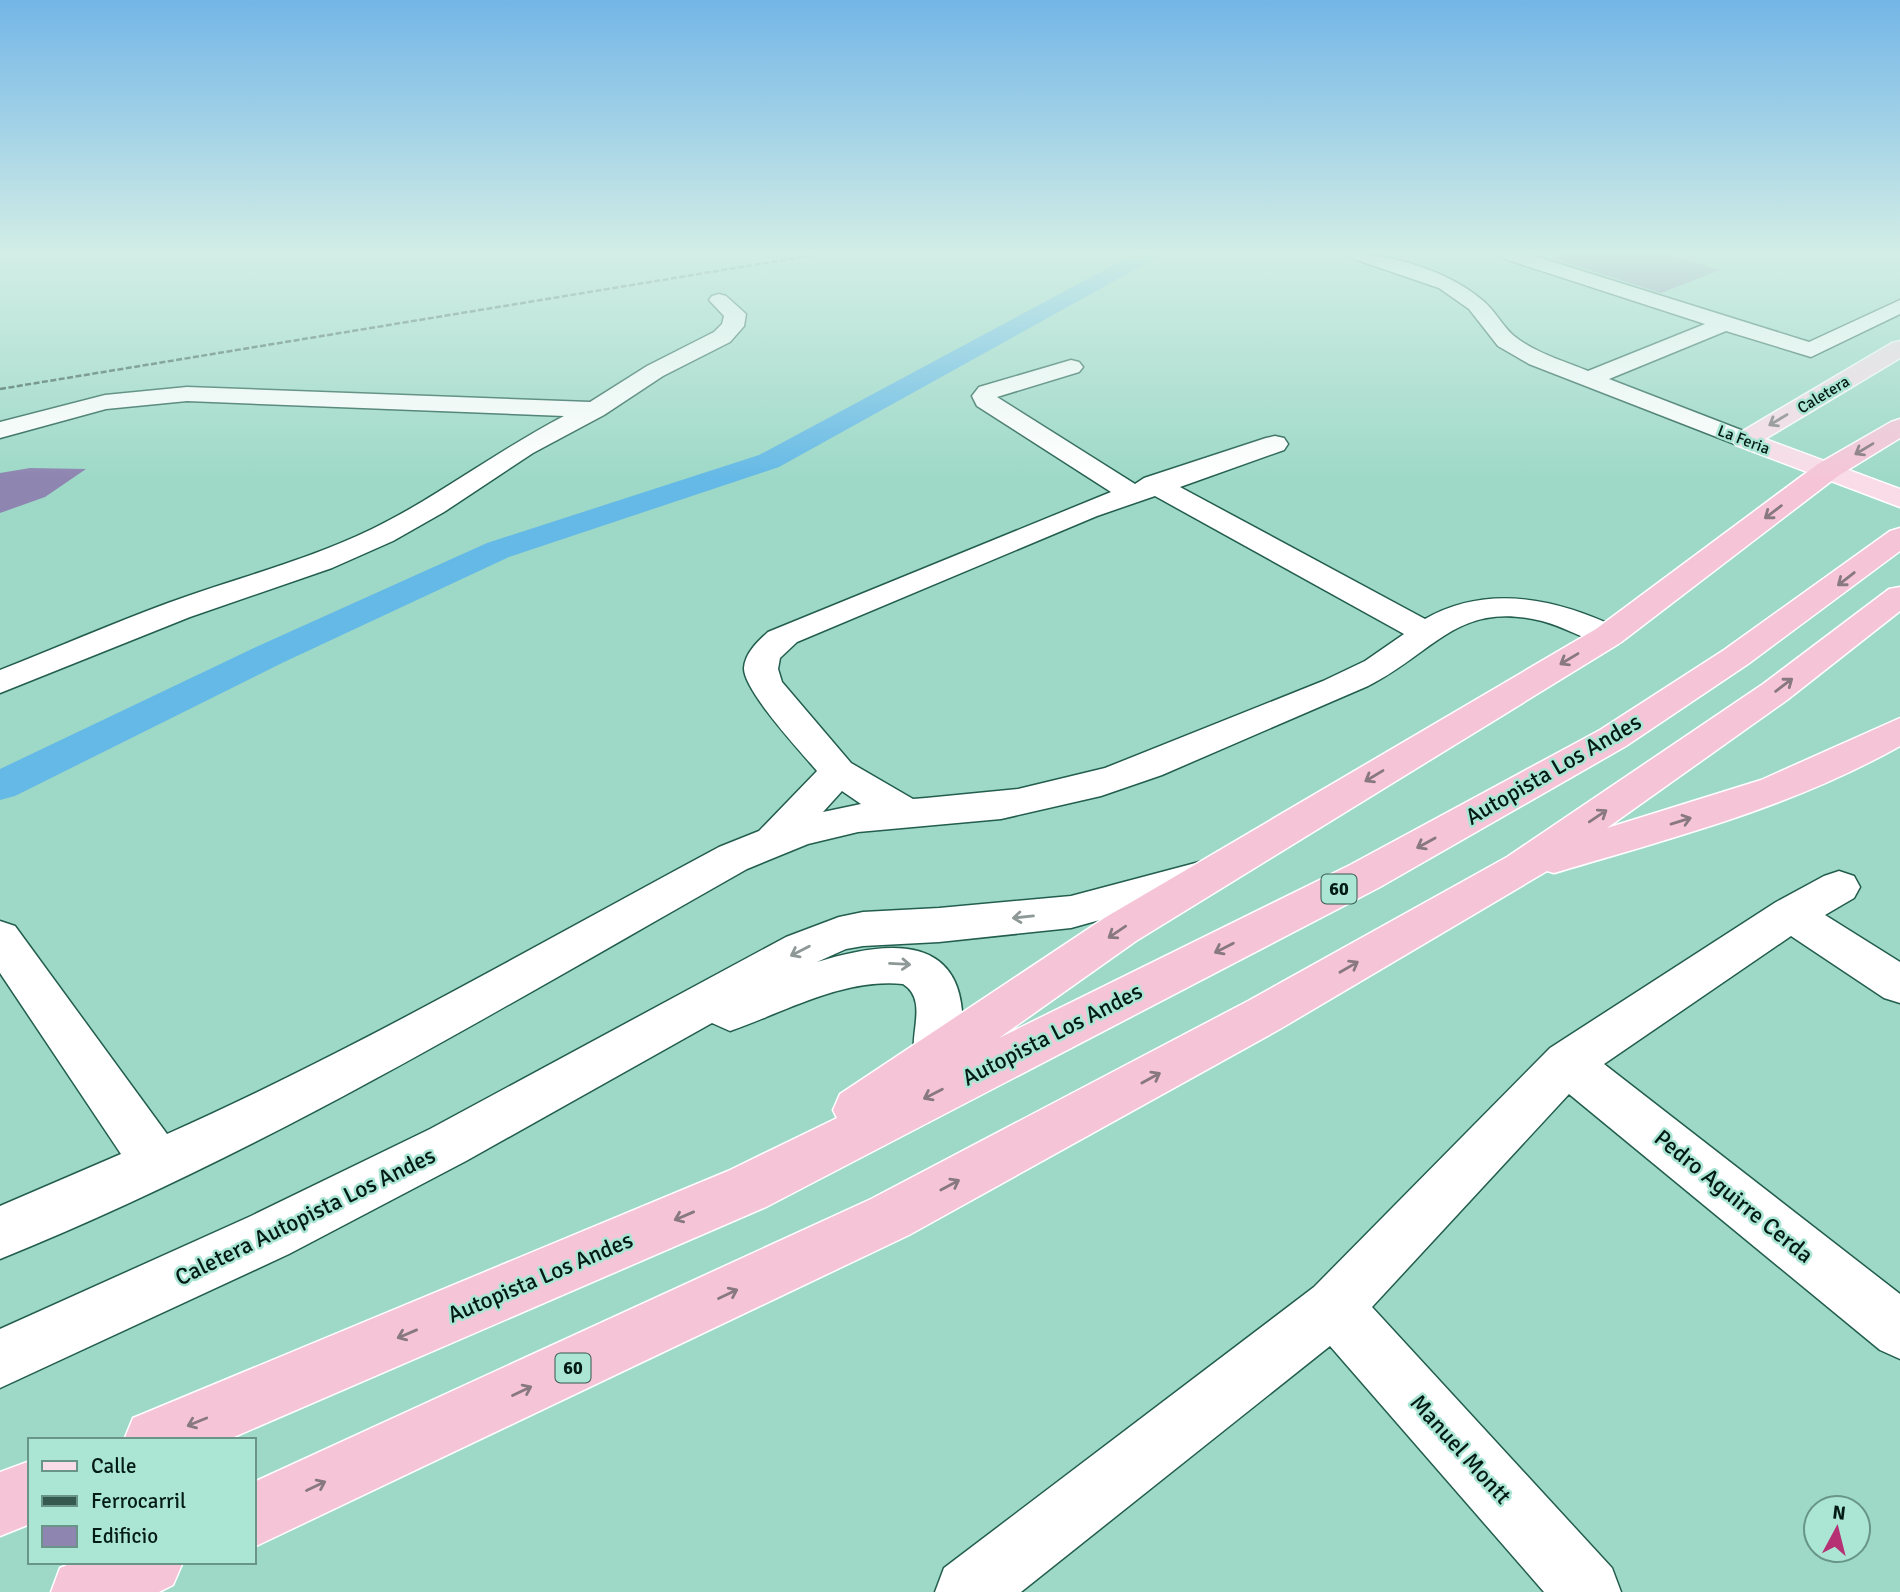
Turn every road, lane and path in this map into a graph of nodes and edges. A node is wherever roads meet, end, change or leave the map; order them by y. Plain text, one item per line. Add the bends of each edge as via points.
1 (731, 329) edge
2 (1498, 329) edge
3 (1712, 329) edge
4 (1743, 329) edge
5 (1853, 329) edge
6 (1900, 348) edge
7 (1071, 367) dead end
8 (1588, 379) junction
9 (595, 410) junction
10 (1900, 426) edge
11 (0, 430) edge
12 (1745, 440) junction
13 (1275, 444) dead end
14 (1828, 470) junction
15 (1142, 489) junction
16 (1900, 499) edge
17 (1900, 537) edge
18 (1900, 596) edge
19 (1427, 633) junction
20 (1608, 636) junction
21 (0, 682) edge
22 (1900, 730) edge
23 (838, 772) junction
24 (905, 812) junction
25 (774, 840) junction
26 (1522, 868) junction
27 (1208, 875) junction
28 (1839, 887) dead end
29 (1791, 914) junction
30 (0, 938) edge
31 (1900, 985) edge
32 (938, 1054) junction
33 (603, 1059) junction
34 (1567, 1063) junction
35 (157, 1163) junction
36 (747, 1189) junction
37 (0, 1233) edge
38 (1334, 1307) junction
39 (1900, 1330) edge
40 (0, 1359) edge
41 (160, 1438) edge
42 (28, 1493) edge
43 (0, 1504) edge
44 (256, 1514) edge
45 (146, 1564) edge
46 (84, 1592) edge
47 (968, 1592) edge
48 (1588, 1592) edge

1 - 9 street
2 - 8 street, La Feria via 1513,346
3 - 8 street
4 - 5 street via 1811,350
6 -> 12 main road, Caletera
7 - 15 street via 984,396
8 - 12 street, La Feria
9 - 11 street via 187,394 104,402
9 - 21 street via 500,461 410,521 353,549 179,610
10 -> 14 highway
12 - 14 main road, La Feria
13 - 15 street
14 - 16 main road, La Feria
14 -> 20 highway
15 - 19 street
15 - 23 street via 776,641 764,655 766,685
17 -> 36 highway, Autopista Los Andes / 60 via 1736,657 1613,738 1366,876
26 -> 18 highway, 60 via 1775,692
19 - 20 street via 1461,613 1507,607 1549,613
19 - 24 street via 1379,667 1322,694 1092,786 998,806
20 -> 27 highway
26 -> 22 highway via 1754,798 1817,773
23 - 24 street
23 - 25 street
24 - 25 street via 817,826
25 - 35 street via 721,864 303,1094
44 -> 26 highway, 60 via 890,1217 1264,1015
27 -> 32 highway
27 -> 33 street, Caletera Autopista Los Andes via 1071,912 839,933
28 - 29 street
29 - 31 street
29 - 34 street
30 - 35 street
33 -> 32 street, Caletera Autopista Los Andes via 819,979 877,964 901,963 914,965 928,977 939,1003
32 - 36 highway
33 - 40 street, Caletera Autopista Los Andes via 448,1145 270,1235
34 - 38 street
34 - 39 street, Pedro Aguirre Cerda
35 - 37 street
36 -> 41 highway, Autopista Los Andes / 60
38 - 47 street
38 - 48 street, Manuel Montt
42 - 43 highway
45 - 46 highway

